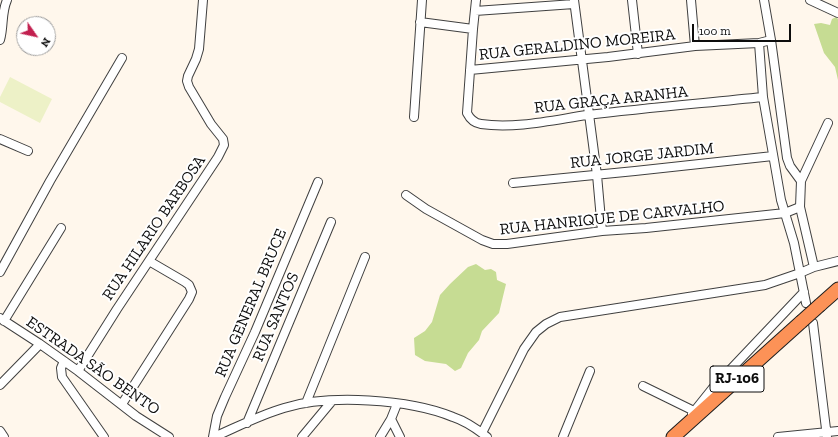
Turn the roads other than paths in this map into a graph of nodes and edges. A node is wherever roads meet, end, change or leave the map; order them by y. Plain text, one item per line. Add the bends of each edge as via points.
1 (7, 0) edge
2 (203, 0) edge
3 (422, 0) edge
4 (476, 0) edge
5 (632, 0) edge
6 (691, 0) edge
7 (764, 0) edge
8 (810, 0) edge
9 (574, 2) edge
10 (1, 11) edge
11 (475, 11) junction
12 (838, 13) edge
13 (420, 22) junction
14 (472, 29) junction
15 (0, 40) edge
16 (771, 40) junction
17 (759, 42) junction
18 (695, 46) junction
19 (638, 54) junction
20 (122, 58) dead end
21 (582, 60) junction
22 (470, 70) junction
23 (763, 97) junction
24 (588, 115) junction
25 (414, 117) dead end
26 (828, 123) dead end
27 (0, 138) edge
28 (28, 151) dead end
29 (773, 156) junction
30 (597, 175) junction
31 (801, 181) junction
32 (318, 182) dead end
33 (514, 182) dead end
34 (406, 195) dead end
35 (800, 207) junction
36 (785, 213) junction
37 (331, 222) dead end
38 (61, 228) dead end
39 (602, 231) junction
40 (807, 239) junction
41 (794, 243) junction
42 (365, 257) dead end
43 (149, 261) junction
44 (838, 261) edge
45 (814, 267) junction
46 (0, 272) edge
47 (800, 273) junction
48 (837, 291) edge
49 (804, 292) junction
50 (806, 303) dead end
51 (2, 320) edge
52 (807, 322) junction
53 (40, 344) junction
54 (64, 361) junction
55 (78, 371) junction
56 (590, 371) dead end
57 (0, 386) edge
58 (643, 386) dead end
59 (332, 401) junction
60 (306, 403) junction
61 (122, 404) junction
62 (397, 404) junction
63 (694, 411) junction
64 (391, 419) junction
65 (247, 423) junction
66 (0, 431) edge
67 (838, 431) edge
68 (676, 434) edge
69 (826, 434) edge
70 (484, 435) edge
71 (4, 437) edge
72 (104, 437) edge
73 (169, 437) edge
74 (213, 437) edge
75 (302, 437) edge
76 (380, 437) edge
77 (400, 437) edge
78 (563, 437) edge
79 (778, 437) edge

1 - 10 street
2 - 43 street, RUA HILARIO BARBOSA via 199,49 187,81 196,100 223,139 224,145
3 - 13 street
4 - 11 street
5 - 19 street
6 - 18 street
7 - 16 street
8 - 12 street
9 - 11 street
9 - 21 street
10 - 15 street
11 - 14 street
13 - 14 street
13 - 25 street
14 - 22 street
16 - 17 street, RUA GERALDINO MOREIRA
16 - 31 street via 788,158 790,166
17 - 18 street, RUA GERALDINO MOREIRA
17 - 23 street
18 - 19 street, RUA GERALDINO MOREIRA
19 - 21 street, RUA GERALDINO MOREIRA
20 - 46 street
21 - 22 street, RUA GERALDINO MOREIRA
21 - 24 street
22 - 24 street, RUA GRAÇA ARANHA via 467,113 470,119 479,124 507,125
23 - 24 street, RUA GRAÇA ARANHA
23 - 29 street
24 - 30 street
26 - 31 street
27 - 28 street
29 - 30 street, RUA JORGE JARDIM
29 - 36 street
30 - 33 street, RUA JORGE JARDIM
30 - 39 street
31 - 35 street
32 - 74 street, RUA GENERAL BRUCE via 225,397
34 - 39 street, RUA HANRIQUE DE CARVALHO via 436,215 493,244
35 - 36 street, RUA HANRIQUE DE CARVALHO
35 - 40 street
36 - 39 street, RUA HANRIQUE DE CARVALHO
36 - 41 street
37 - 65 street, RUA SANTOS
38 - 51 street
40 - 41 street
40 - 45 street
41 - 47 street
42 - 60 street
43 - 55 street, RUA HILARIO BARBOSA
43 - 61 street via 185,282 192,292
44 - 45 street
45 - 47 street
47 - 49 street
47 - 70 street via 765,285 560,317 546,324 536,332 524,349
48 - 52 highway, RJ-106, bridge via 820,305
49 - 50 street
49 - 63 street
51 - 53 street, ESTRADA SÃO BENTO
52 - 68 highway, RJ-106
52 - 69 street
53 - 54 street, ESTRADA SÃO BENTO
53 - 57 street
54 - 55 street, ESTRADA SÃO BENTO
54 - 72 street via 61,368 62,377
55 - 61 street, ESTRADA SÃO BENTO
56 - 78 street
58 - 63 street
59 - 60 street
59 - 62 street via 358,400
59 - 75 street
60 - 65 street via 285,407
61 - 73 street, ESTRADA SÃO BENTO
62 - 64 street
62 - 70 street via 422,407 454,417
63 - 68 street
64 - 76 street
64 - 77 street
65 - 74 street
66 - 71 street
67 - 69 street
69 - 79 street

